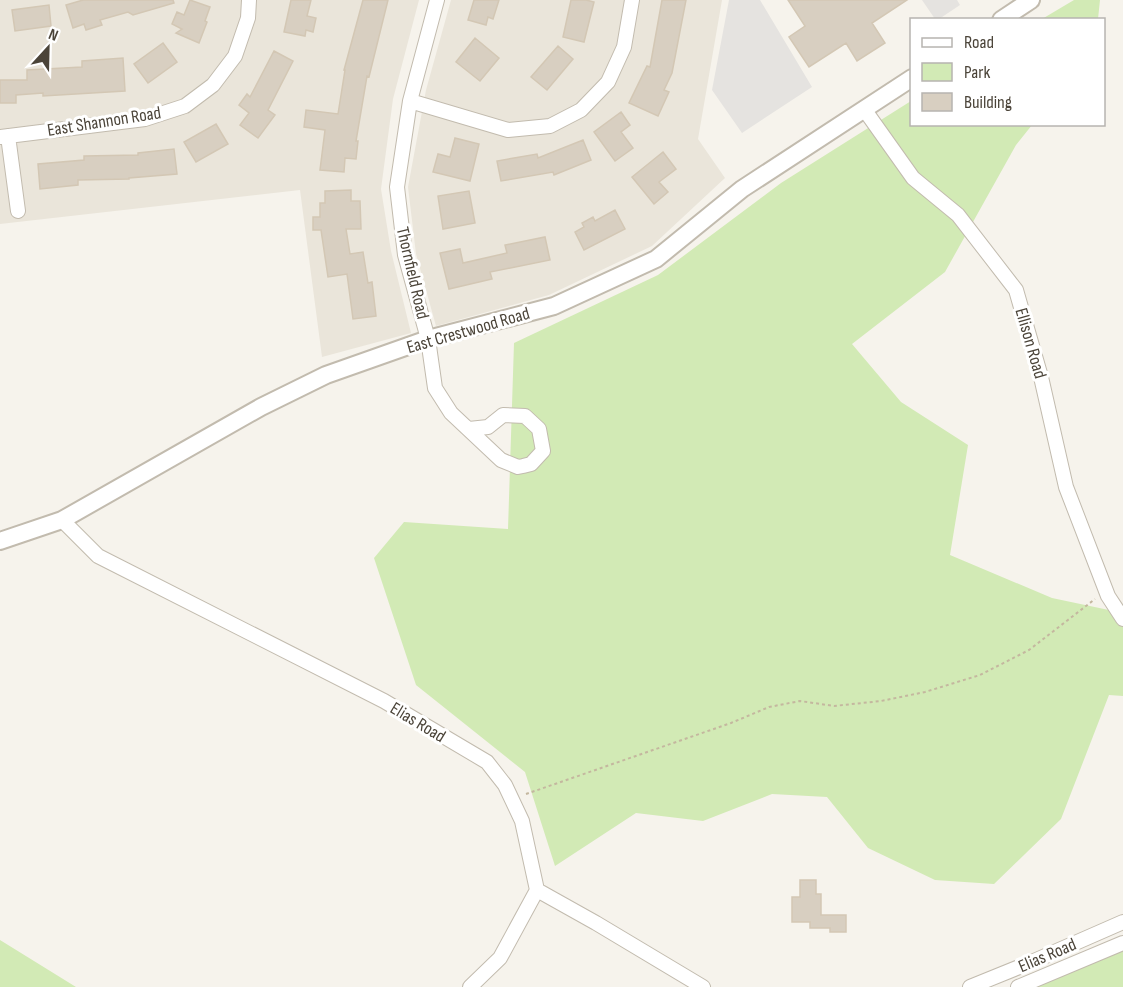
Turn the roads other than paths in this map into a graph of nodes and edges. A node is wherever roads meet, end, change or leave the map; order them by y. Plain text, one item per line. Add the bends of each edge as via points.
1 (249, 0) edge
2 (437, 0) edge
3 (632, 0) edge
4 (1031, 0) edge
5 (1004, 18) edge
6 (910, 79) edge
7 (410, 101) junction
8 (864, 109) junction
9 (4, 136) edge
10 (18, 211) dead end
11 (428, 339) junction
12 (469, 429) junction
13 (62, 520) junction
14 (0, 541) edge
15 (1123, 620) edge
16 (537, 890) junction
17 (1123, 922) edge
18 (1123, 944) edge
19 (470, 987) edge
20 (703, 987) edge
21 (970, 987) edge
22 (1018, 987) edge

1 - 9 street, East Shannon Road via 248,18 235,56 213,86 184,106 145,118
2 - 7 street, Thornfield Road
3 - 7 street via 624,47 608,82 581,110 550,126 508,130
4 - 5 street
6 - 8 street, East Crestwood Road
7 - 11 street, Thornfield Road via 397,187 405,255
8 - 11 street, East Crestwood Road via 742,189 656,259 554,306
8 - 15 street, Ellison Road via 913,178 958,215 1016,290 1066,487 1106,591
9 - 10 street
11 - 12 street, Thornfield Road via 435,388 451,413
11 - 13 street, East Crestwood Road via 326,375 261,407
12 - 12 street, Thornfield Road via 501,460 518,467 531,464 543,451 539,429 525,416 503,415 488,426
13 - 14 street, East Crestwood Road
13 - 16 street, Elias Road via 98,556 384,701 488,762 505,785 522,821
16 - 19 street via 500,958
16 - 20 street
17 - 21 street, Elias Road
18 - 22 street, Elias Road

